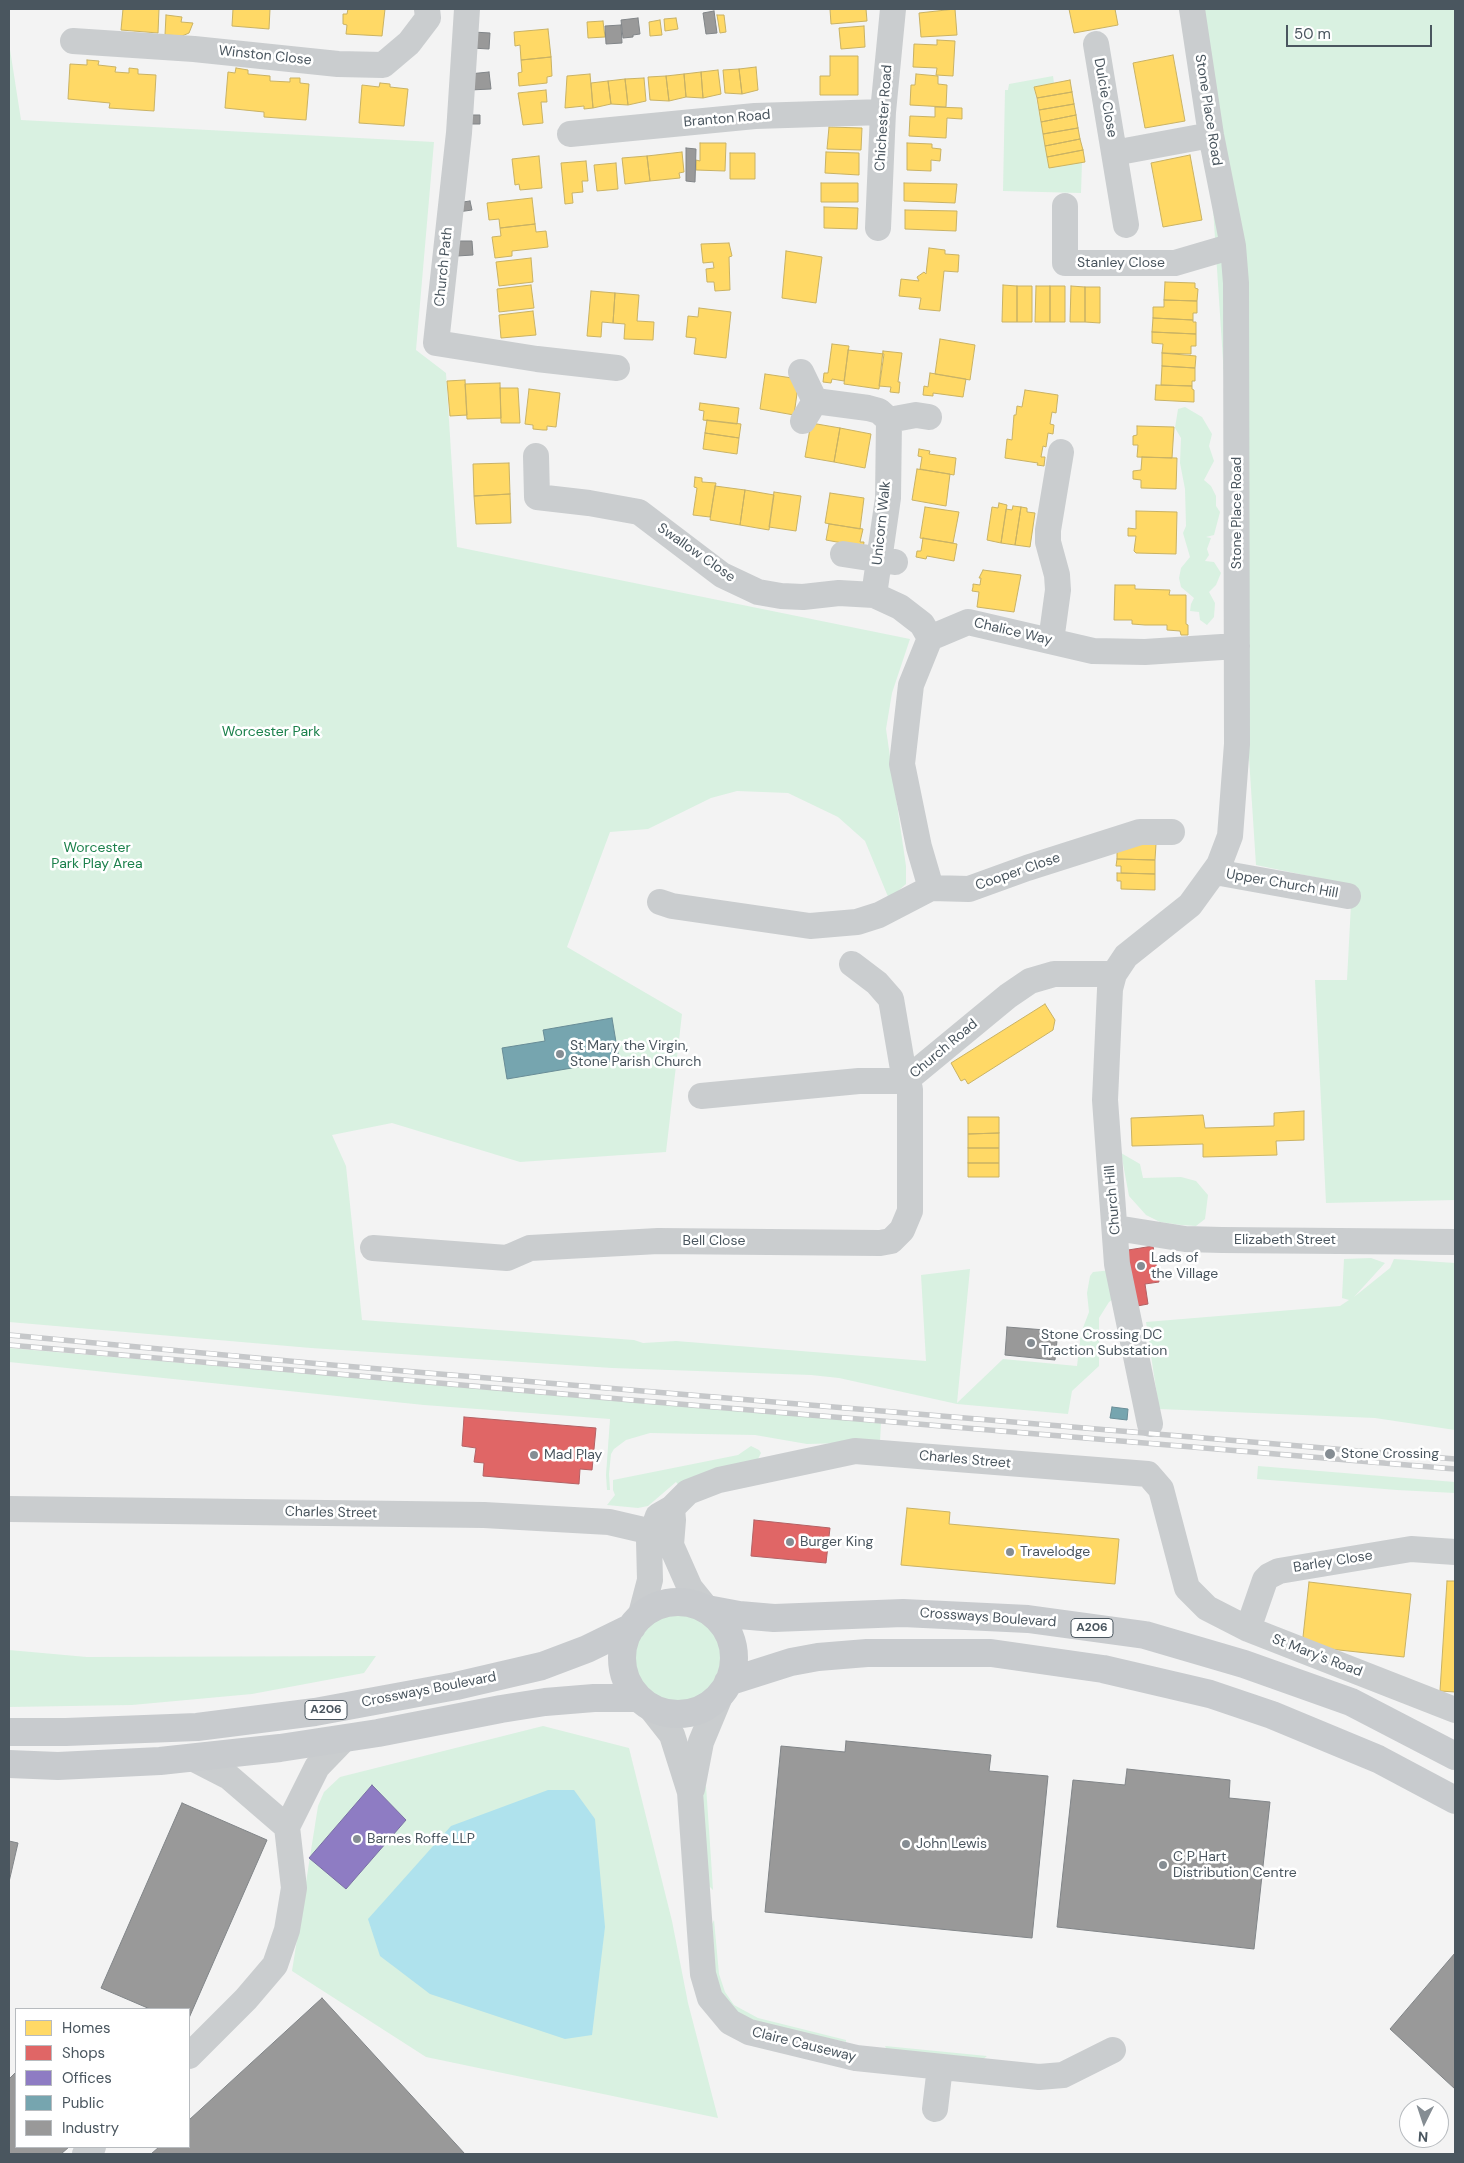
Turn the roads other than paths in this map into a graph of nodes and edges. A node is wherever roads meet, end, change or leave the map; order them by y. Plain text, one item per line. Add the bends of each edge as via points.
1 (427, 9) edge
2 (467, 9) edge
3 (893, 9) edge
4 (1192, 9) edge
5 (73, 41) dead end
6 (1096, 44) dead end
7 (883, 112) junction
8 (570, 134) dead end
9 (1211, 135) junction
10 (1114, 153) junction
11 (1065, 206) dead end
12 (1126, 225) dead end
13 (878, 228) dead end
14 (1232, 246) junction
15 (616, 368) dead end
16 (802, 372) dead end
17 (920, 414) dead end
18 (889, 420) junction
19 (1061, 452) dead end
20 (536, 456) dead end
21 (843, 554) dead end
22 (887, 561) junction
23 (874, 596) junction
24 (930, 638) junction
25 (1051, 641) junction
26 (1237, 646) junction
27 (1172, 832) dead end
28 (1215, 872) junction
29 (932, 888) junction
30 (1348, 896) dead end
31 (660, 902) dead end
32 (852, 964) dead end
33 (1114, 974) junction
34 (905, 1081) junction
35 (700, 1096) dead end
36 (1116, 1228) junction
37 (1455, 1242) edge
38 (373, 1248) dead end
39 (1150, 1424) dead end
40 (672, 1508) junction
41 (9, 1509) edge
42 (652, 1532) junction
43 (1455, 1552) edge
44 (1187, 1588) joint
45 (707, 1609) junction
46 (636, 1623) junction
47 (1248, 1629) junction
48 (724, 1688) junction
49 (644, 1703) junction
50 (1455, 1710) edge
51 (9, 1732) edge
52 (345, 1738) junction
53 (1455, 1756) edge
54 (192, 1758) junction
55 (9, 1764) edge
56 (690, 1792) junction
57 (1455, 1800) edge
58 (286, 1827) junction
59 (1114, 2050) dead end
60 (190, 2055) edge
61 (940, 2067) junction
62 (935, 2109) dead end

1 - 5 street, Winston Close via 428,18 409,43 383,65
2 - 15 street, Church Path via 459,133 436,343
3 - 7 street, Chichester Road
4 - 9 street, Stone Place Road
6 - 10 street, Dulcie Close
7 - 8 street, Branton Road via 755,116
7 - 13 street, Chichester Road
9 - 10 street, Dulcie Close
9 - 14 street, Stone Place Road
10 - 12 street, Dulcie Close
11 - 14 street, Stanley Close via 1065,263 1175,263
14 - 26 street, Stone Place Road via 1236,283
16 - 18 street via 809,411 868,408 879,411
17 - 18 street
18 - 22 street, Unicorn Walk
19 - 25 street via 1048,530 1058,590
20 - 23 street, Swallow Close via 537,498 640,512 722,575 758,592 803,597 839,593
21 - 22 street
22 - 23 street, Unicorn Walk
23 - 24 street, Swallow Close via 900,607 922,624
24 - 25 street, Chalice Way via 968,622
24 - 29 street via 911,685 902,764 919,847
25 - 26 street, Chalice Way via 1093,651 1119,652
26 - 28 street, Stone Place Road via 1237,744 1231,831 1227,849
27 - 29 street, Cooper Close via 1140,832 968,889
28 - 30 street, Upper Church Hill
28 - 33 street, Stone Place Road via 1194,901 1126,956
29 - 31 street, Cooper Close via 879,915 834,926 786,923
32 - 34 street, Bell Close via 877,983 891,999
33 - 34 street, Church Road via 1054,974 1030,981
33 - 36 street, Church Hill via 1108,1006 1105,1087
34 - 35 street, Church Road via 859,1081
34 - 38 street, Bell Close via 910,1089 910,1211 901,1231 889,1241 658,1241 530,1248 506,1258
36 - 37 street, Elizabeth Street via 1178,1238 1222,1240
36 - 39 street, Church Hill via 1118,1270
40 - 42 street, Charles Street via 658,1516
40 - 44 street, Charles Street via 682,1496 719,1480 855,1451 1148,1474 1161,1489
40 - 45 street via 671,1546 690,1588
41 - 42 street, Charles Street via 484,1514 604,1521
42 - 46 street, Charles Street via 650,1580
43 - 47 street, Barley Close via 1411,1549 1278,1571 1265,1580
44 - 47 street, St Mary's Road via 1213,1613
45 - 46 main road via 670,1601 652,1608
45 - 48 main road via 725,1626 732,1641 733,1665
45 - 53 main road, Crossways Boulevard / A206 via 774,1618 902,1613 980,1616 1028,1619 1145,1635 1244,1664 1351,1702
46 - 49 main road via 624,1647 623,1666 625,1677
46 - 51 main road, Crossways Boulevard / A206 via 587,1649 542,1666 456,1686 315,1712 197,1727
47 - 50 street, St Mary's Road
48 - 49 main road via 704,1709 690,1713 668,1713
48 - 56 street, Claire Causeway via 701,1742
48 - 57 main road via 773,1666 798,1660 867,1653 991,1653 1103,1668 1210,1694 1272,1714 1378,1759
49 - 52 main road, A206 via 594,1698 545,1702
49 - 56 street, Claire Causeway via 672,1735
52 - 54 main road, A206
52 - 58 street via 317,1767
54 - 55 main road, A206 via 58,1766
54 - 58 street via 229,1777
56 - 61 street, Claire Causeway via 703,1974 710,1998 719,2011 730,2022 749,2032 824,2052
58 - 60 street via 294,1888 287,1930 275,1965
59 - 61 street, Claire Causeway via 1063,2075 1039,2077
61 - 62 street

